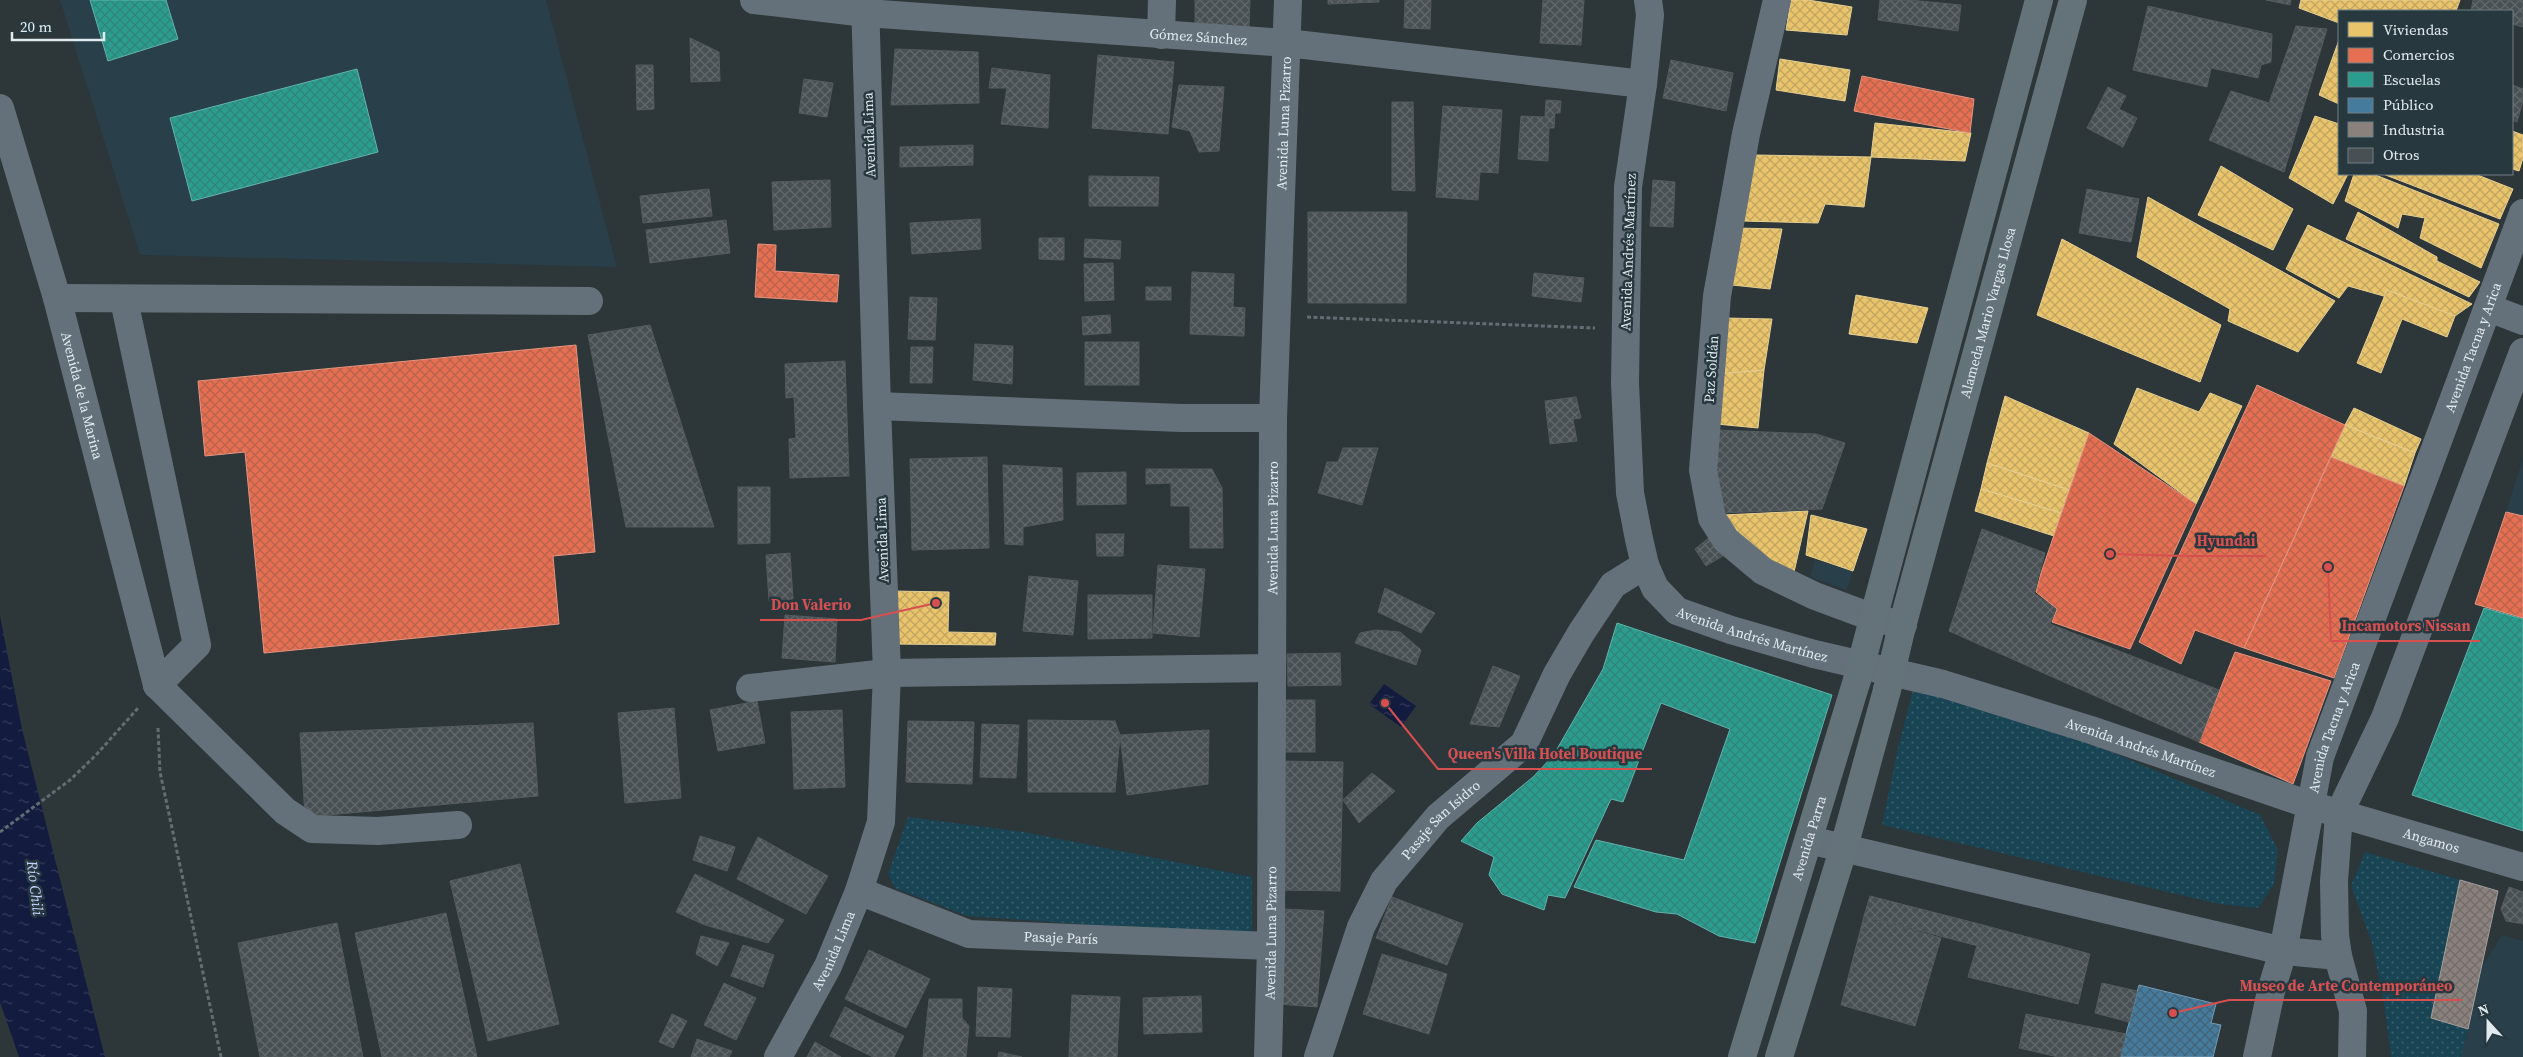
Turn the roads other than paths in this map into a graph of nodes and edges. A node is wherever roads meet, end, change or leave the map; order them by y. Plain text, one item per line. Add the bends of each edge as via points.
1 (754, 0) edge
2 (1162, 0) edge
3 (1288, 0) edge
4 (1648, 0) edge
5 (1777, 0) edge
6 (2039, 0) edge
7 (2073, 0) edge
8 (866, 7) edge
9 (1161, 35) junction
10 (1287, 43) junction
11 (1643, 84) junction
12 (0, 108) edge
13 (2523, 213) edge
14 (57, 298) junction
15 (124, 300) junction
16 (589, 301) dead end
17 (2489, 308) junction
18 (2523, 321) edge
19 (2523, 352) edge
20 (876, 406) junction
21 (1273, 418) junction
22 (1645, 565) junction
23 (1873, 621) junction
24 (1902, 628) junction
25 (1272, 668) junction
26 (887, 673) junction
27 (157, 685) junction
28 (750, 688) dead end
29 (2310, 805) junction
30 (2339, 814) junction
31 (458, 825) dead end
32 (1809, 840) junction
33 (1844, 847) junction
34 (2523, 867) edge
35 (859, 891) junction
36 (1271, 946) junction
37 (2283, 951) junction
38 (2338, 956) junction
39 (778, 1057) edge
40 (1268, 1057) edge
41 (1318, 1057) edge
42 (1742, 1057) edge
43 (1779, 1057) edge
44 (2257, 1057) edge
45 (2352, 1057) edge

1 - 8 street, Gómez Sánchez
2 - 9 street
3 - 10 street, Avenida Luna Pizarro
4 - 11 street, Avenida Andrés Martínez via 1650,15
5 - 23 street, Paz Soldán via 1746,134 1717,296 1703,470 1712,518 1739,553 1762,571
6 - 23 main road
7 - 24 main road, Alameda Mario Vargas Llosa
8 - 9 street, Gómez Sánchez
8 - 20 street, Avenida Lima
9 - 10 street, Gómez Sánchez
10 - 11 street, Gómez Sánchez
10 - 21 street, Avenida Luna Pizarro
11 - 22 street, Avenida Andrés Martínez via 1628,187 1625,383 1630,493
12 - 14 street, Avenida de la Marina
13 - 17 street, Avenida Tacna y Arica
14 - 15 street
14 - 27 street, Avenida de la Marina
15 - 16 street
15 - 27 street via 197,644
17 - 18 street
17 - 29 street, Avenida Tacna y Arica via 2320,758
19 - 30 street via 2386,718
20 - 21 street via 1181,418
20 - 26 street, Avenida Lima
21 - 25 street, Avenida Luna Pizarro
22 - 29 street, Avenida Andrés Martínez via 1655,588 1677,610 1731,630 1814,654 1943,684 2091,730
22 - 41 street, Pasaje San Isidro via 1613,585 1557,674 1524,744 1438,816 1384,881 1361,927
23 - 24 street, Paz Soldán
23 - 32 main road, Avenida Parra, bridge
24 - 33 main road, bridge
25 - 26 street
25 - 36 street, Avenida Luna Pizarro
26 - 28 street
26 - 35 street, Avenida Lima via 881,822
27 - 31 street via 285,811 312,829 378,831
29 - 30 street, Avenida Andrés Martínez
29 - 37 street, Avenida Tacna y Arica
30 - 34 street, Angamos
30 - 38 street via 2334,881
32 - 33 street
32 - 42 main road, Avenida Parra
33 - 37 street
33 - 43 main road
35 - 36 street, Pasaje París via 969,934
35 - 39 street, Avenida Lima via 828,966
36 - 40 street, Avenida Luna Pizarro
37 - 38 street
37 - 44 street, Avenida Tacna y Arica
38 - 45 street via 2353,1011

